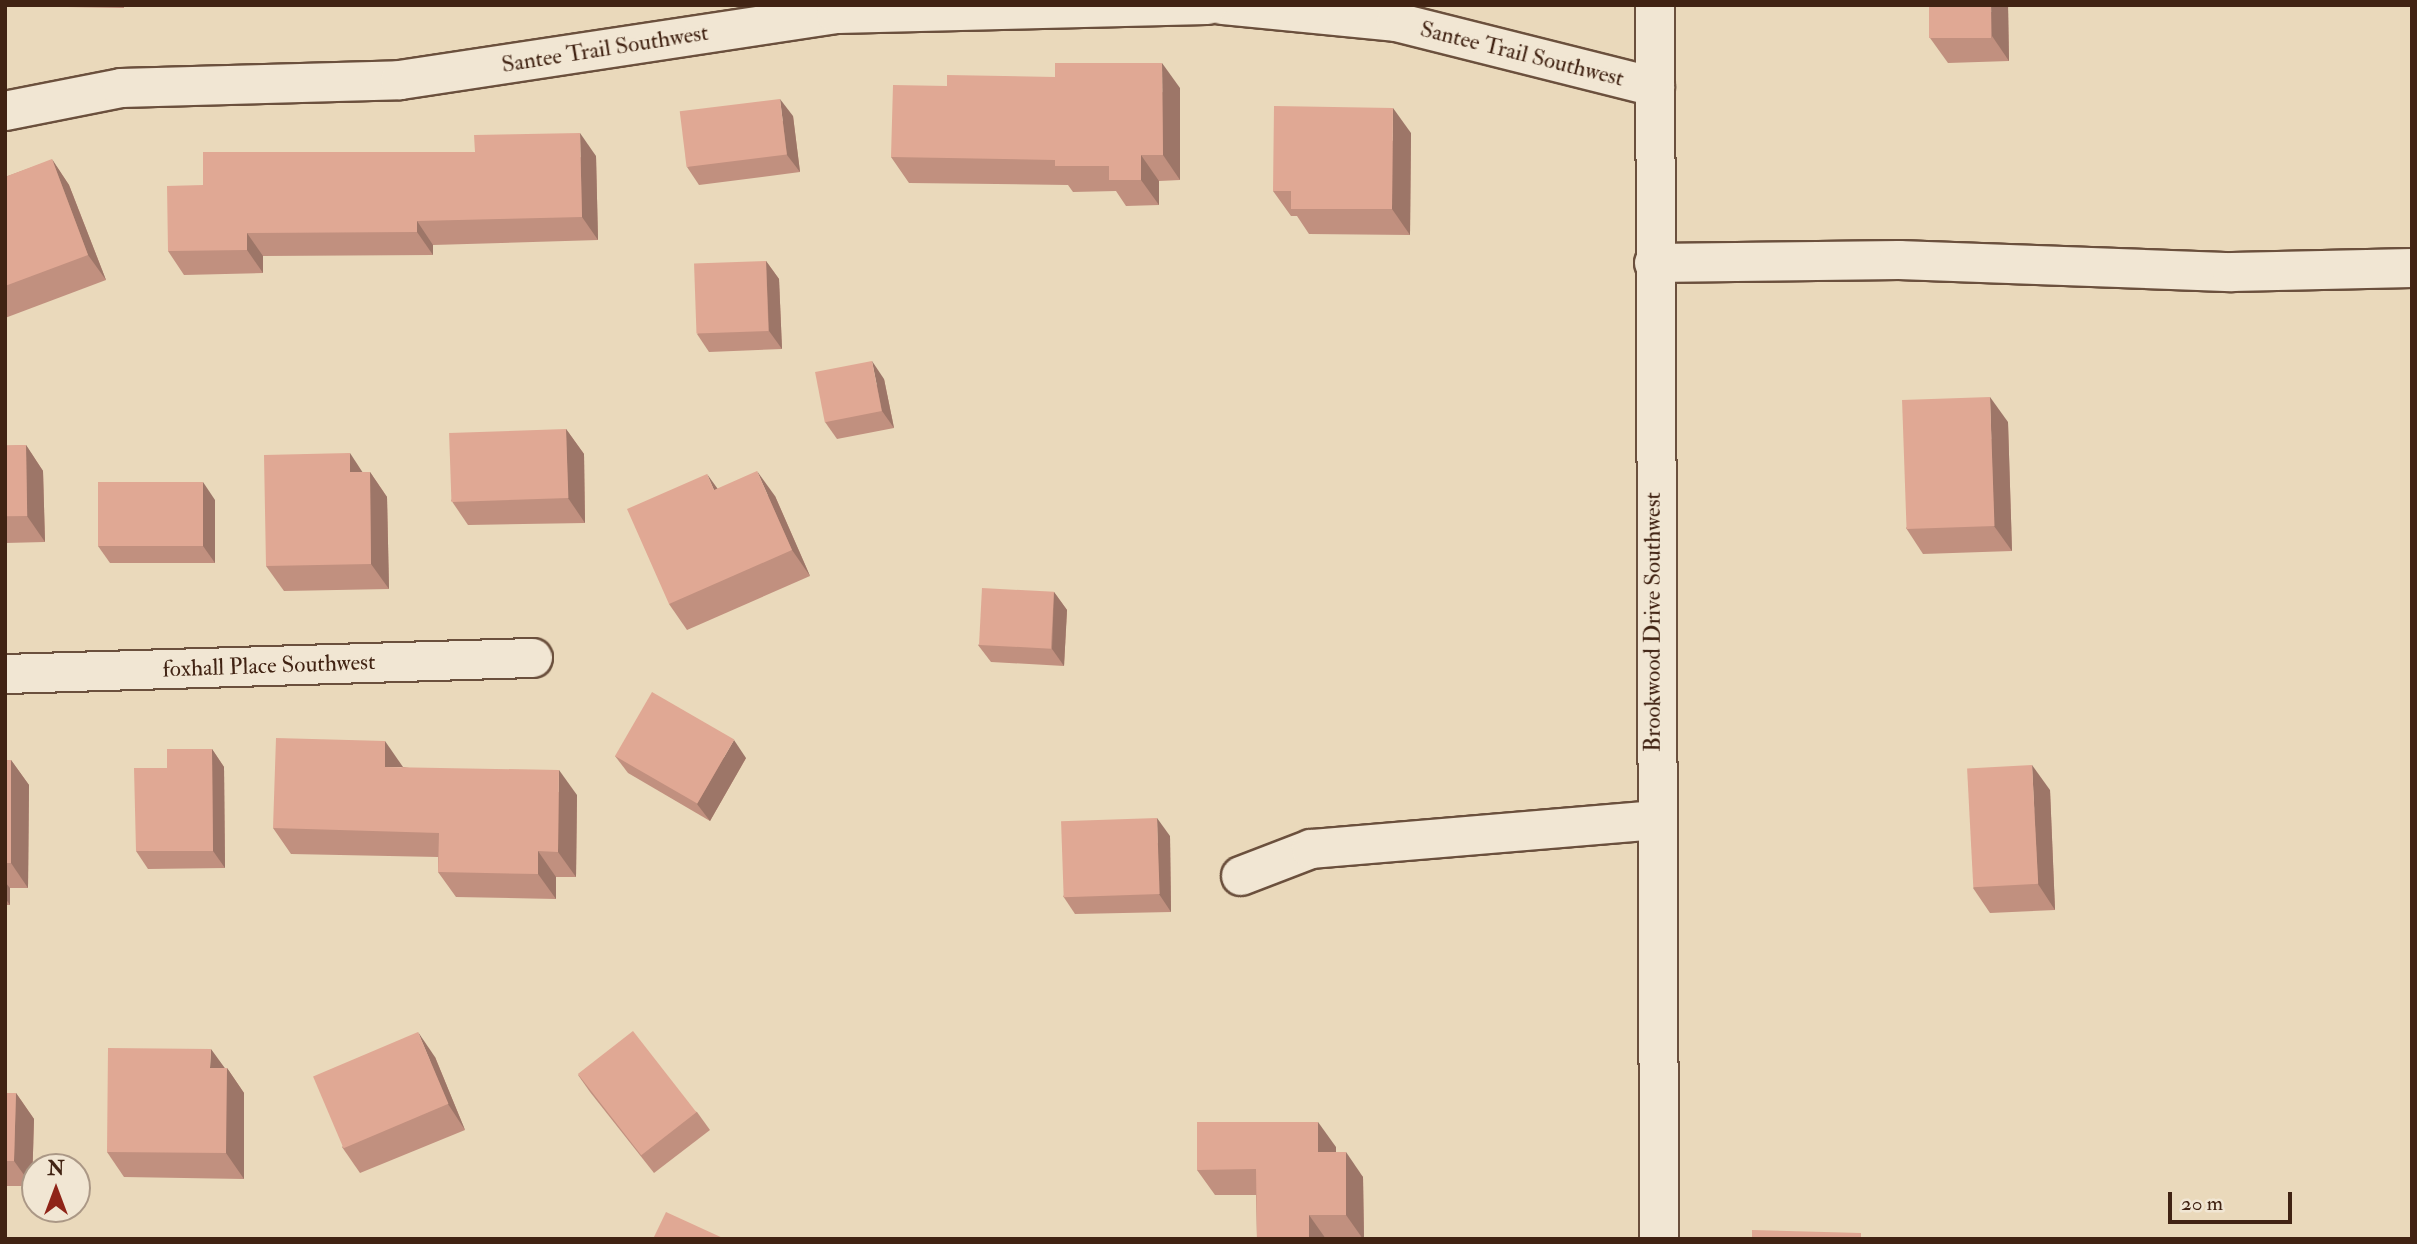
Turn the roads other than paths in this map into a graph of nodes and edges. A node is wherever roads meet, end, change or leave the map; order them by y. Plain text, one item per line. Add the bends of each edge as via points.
1 (1208, 5) edge
2 (1222, 5) edge
3 (1655, 5) edge
4 (933, 8) edge
5 (1655, 87) junction
6 (5, 111) edge
7 (1654, 263) junction
8 (2412, 268) edge
9 (533, 658) dead end
10 (5, 674) edge
11 (1653, 821) junction
12 (1241, 876) dead end
13 (1659, 1239) edge

1 - 4 street, Santee Trail Southwest
2 - 5 street, Santee Trail Southwest via 1396,22
3 - 5 street, Brookwood Drive Southwest
4 - 6 street, Santee Trail Southwest via 836,14 400,80 121,88
5 - 7 street, Brookwood Drive Southwest
7 - 8 street via 1899,260 2232,272
7 - 11 street, Brookwood Drive Southwest
9 - 10 street, foxhall Place Southwest
11 - 12 street via 1311,849
11 - 13 street, Brookwood Drive Southwest

